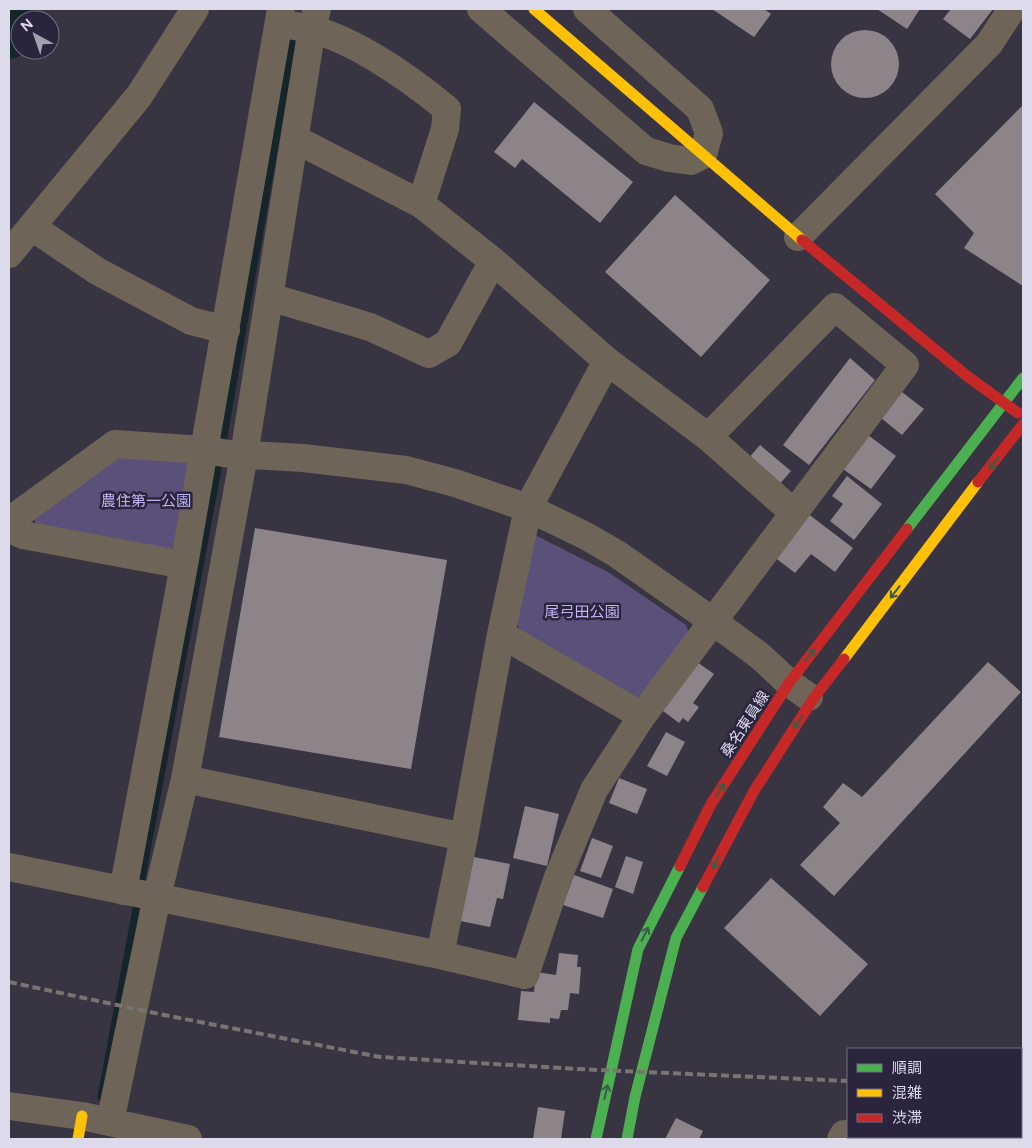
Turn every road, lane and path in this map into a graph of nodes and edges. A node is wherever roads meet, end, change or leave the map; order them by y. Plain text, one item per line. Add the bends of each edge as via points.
1 (195, 9) edge
2 (481, 9) edge
3 (534, 9) edge
4 (587, 9) edge
5 (1012, 9) edge
6 (316, 15) edge
7 (279, 17) edge
8 (295, 139) junction
9 (703, 155) junction
10 (420, 204) junction
11 (32, 227) junction
12 (798, 237) junction
13 (9, 254) edge
14 (493, 262) junction
15 (270, 297) junction
16 (226, 330) junction
17 (608, 360) junction
18 (1023, 378) edge
19 (1005, 403) junction
20 (1023, 418) edge
21 (1023, 424) edge
22 (708, 437) junction
23 (222, 452) junction
24 (528, 508) junction
25 (794, 513) junction
26 (9, 521) edge
27 (9, 529) edge
28 (184, 565) junction
29 (714, 622) junction
30 (501, 634) junction
31 (789, 683) junction
32 (813, 699) junction
33 (642, 716) junction
34 (185, 779) junction
35 (464, 837) junction
36 (9, 867) edge
37 (139, 894) junction
38 (440, 955) junction
39 (9, 1106) edge
40 (110, 1122) junction
41 (80, 1128) edge
42 (892, 1138) edge
43 (188, 1139) edge
44 (596, 1139) edge
45 (626, 1139) edge
46 (906, 1139) edge

1 - 11 street via 139,96
2 - 9 street via 646,151 691,161
3 - 9 main road
4 - 9 street via 700,109 709,133
5 - 12 street via 989,44
6 - 7 street
6 - 8 street
6 - 10 street via 424,90 446,109 445,129
7 - 16 street
8 - 10 street
8 - 15 street
9 - 12 main road
10 - 14 street
11 - 13 street
11 - 16 street via 97,271 191,321
12 - 19 main road via 967,376
14 - 15 street via 448,343 429,354 370,327
14 - 17 street
15 - 23 street
16 - 23 street
17 - 22 street
17 - 24 street
18 - 19 main road, 桑名東員線
19 - 20 main road
31 -> 19 main road, 桑名東員線
21 -> 32 main road
22 - 25 street
22 - 25 street via 835,307 905,365
23 - 24 street via 406,470
23 - 26 street via 115,444
23 - 28 street
23 - 34 street
24 - 29 street via 617,554
24 - 30 street
25 - 29 street
27 - 28 street via 22,535
28 - 37 street
29 - 31 street via 760,656
29 - 33 street
30 - 33 street
30 - 35 street
31 - 32 street
44 -> 31 main road, 桑名東員線 via 638,949 711,804
32 -> 45 main road via 754,791 676,938
33 - 38 street via 594,790 558,877 525,975
34 - 35 street
34 - 37 street
35 - 38 street
36 - 37 street
37 - 38 street
37 - 40 street
39 - 41 street
40 - 41 street
40 - 43 street
42 - 46 street

